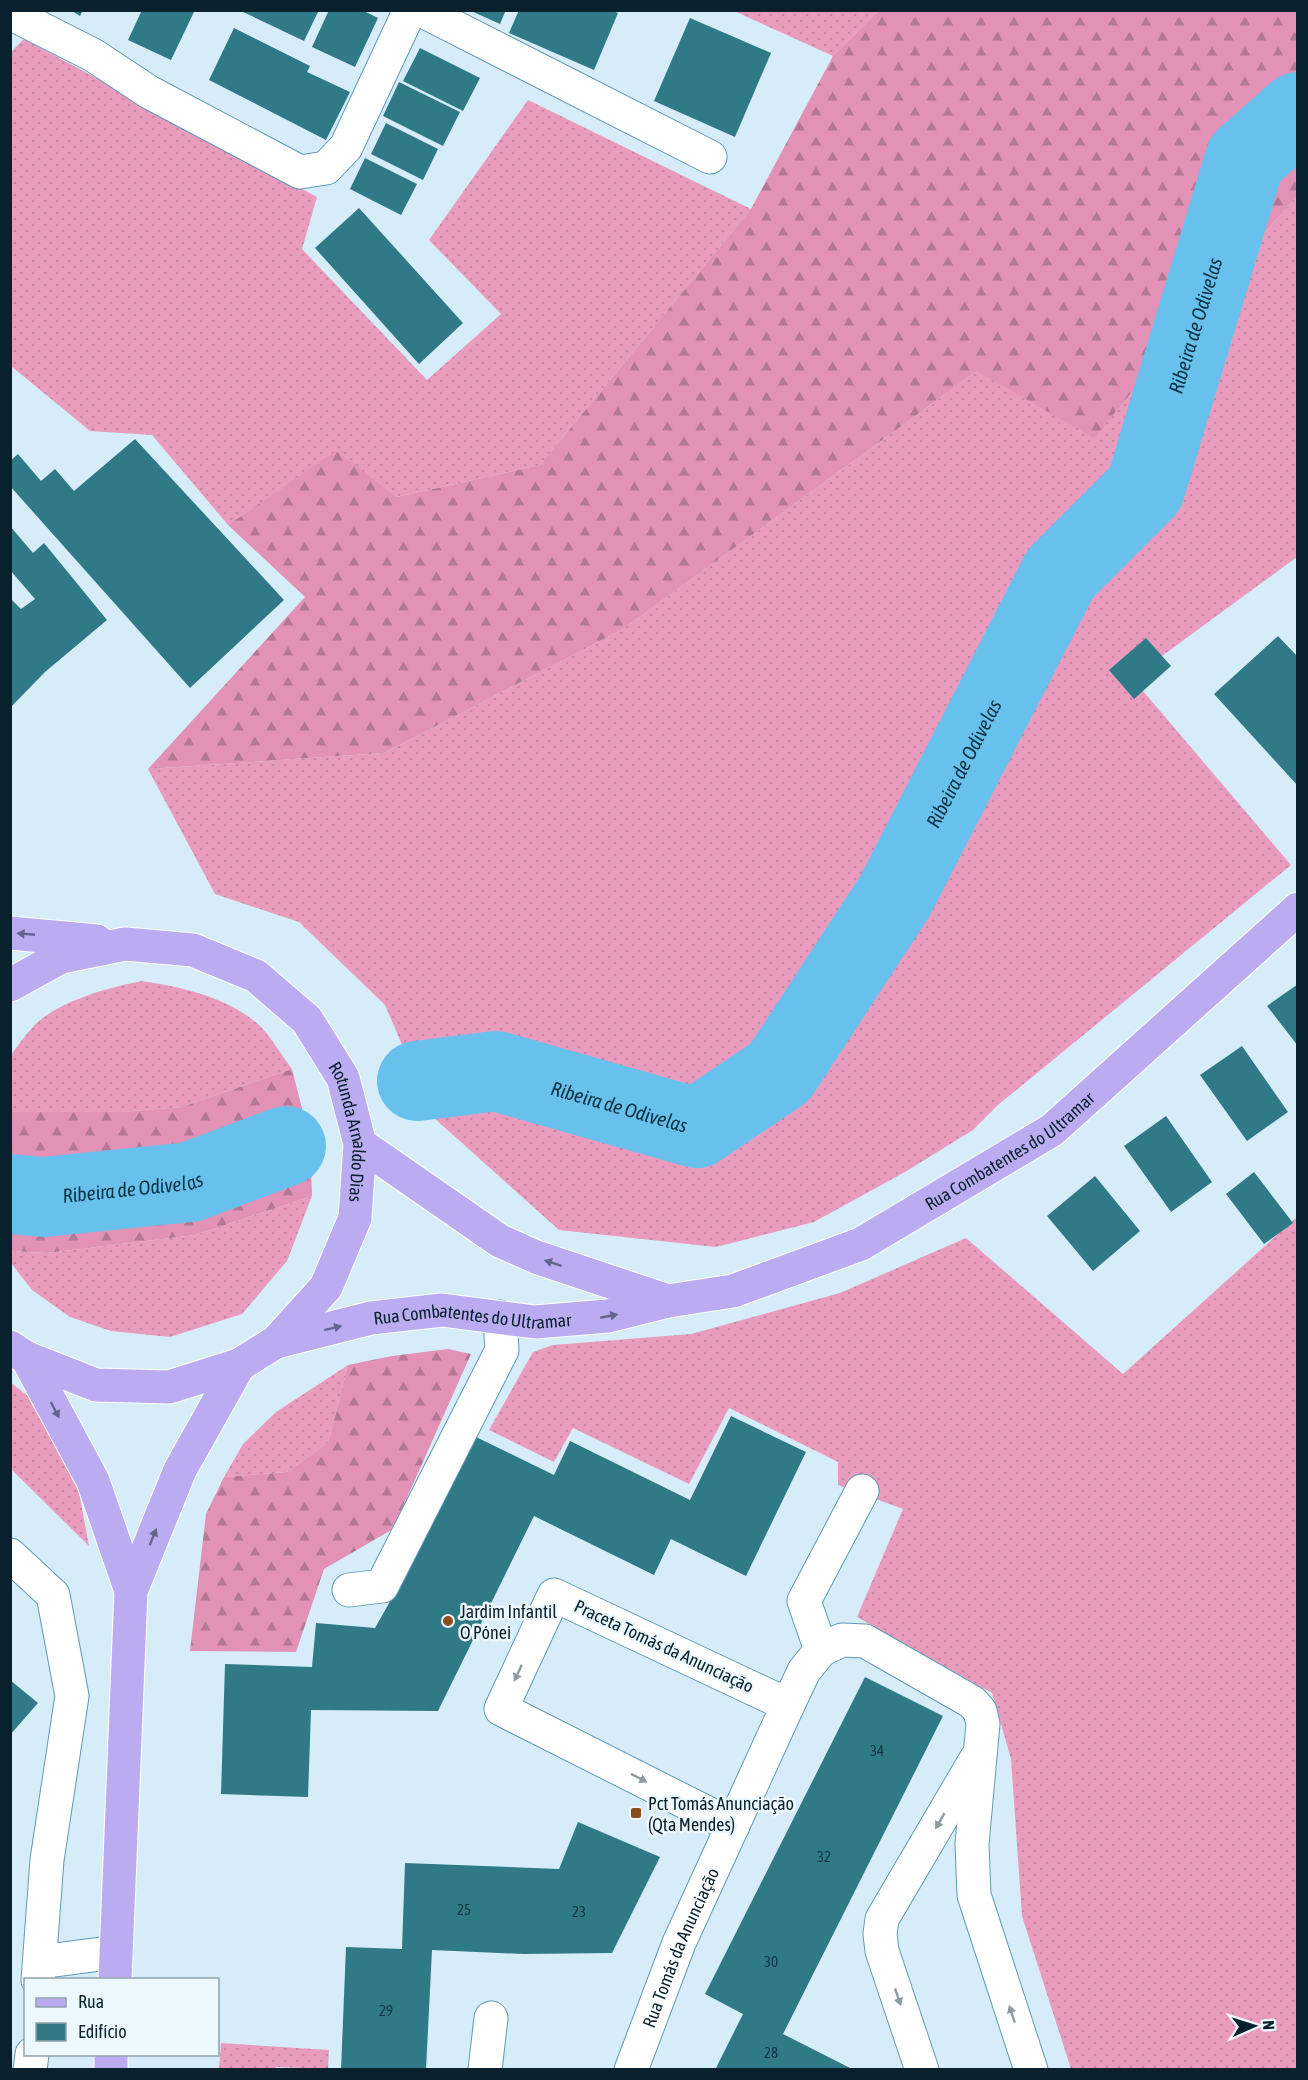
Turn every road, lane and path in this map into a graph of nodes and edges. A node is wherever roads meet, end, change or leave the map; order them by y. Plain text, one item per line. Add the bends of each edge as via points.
1 (410, 10) edge
2 (421, 10) edge
3 (10, 13) edge
4 (710, 157) dead end
5 (1298, 909) edge
6 (10, 933) edge
7 (125, 944) junction
8 (10, 986) edge
9 (360, 1144) junction
10 (668, 1301) junction
11 (500, 1317) junction
12 (276, 1342) junction
13 (19, 1352) edge
14 (239, 1365) junction
15 (862, 1491) dead end
16 (10, 1555) edge
17 (349, 1590) dead end
18 (131, 1591) junction
19 (821, 1650) junction
20 (788, 1705) junction
21 (980, 1752) junction
22 (733, 1826) junction
23 (915, 1863) junction
24 (974, 1895) junction
25 (115, 1966) edge
26 (39, 1971) edge
27 (491, 2018) dead end
28 (485, 2070) edge
29 (632, 2070) edge
30 (922, 2070) edge
31 (1030, 2070) edge

1 - 3 street via 346,147 326,168 300,172 149,92 93,55
2 - 4 street
5 - 10 main road, Rua Combatentes do Ultramar via 1052,1130 861,1244 733,1291
7 -> 6 main road
7 - 8 main road, Rotunda Arnaldo Dias via 61,957
7 - 9 main road, Rotunda Arnaldo Dias via 193,950 256,976 307,1020 344,1078
10 -> 9 main road, Rua Combatentes do Ultramar via 500,1241
9 - 12 main road, Rotunda Arnaldo Dias via 355,1218 326,1287
11 -> 10 main road, Rua Combatentes do Ultramar via 535,1322 573,1321
12 -> 11 main road, Rua Combatentes do Ultramar via 405,1313 442,1310
11 - 17 street via 502,1350 382,1586
12 - 14 main road, Rotunda Arnaldo Dias
13 - 14 main road, Rotunda Arnaldo Dias via 96,1385 169,1387
13 -> 18 main road via 93,1481
18 -> 14 main road via 180,1470
15 - 19 street via 804,1601
16 - 26 street via 53,1595 72,1696 47,1860
18 - 25 main road
19 - 20 street via 804,1671
19 - 21 street via 842,1640 865,1641 972,1702 980,1711 983,1724
20 - 22 street
20 -> 22 street, Praceta Tomás da Anunciação via 554,1595 501,1709
21 -> 23 street
21 - 24 street via 972,1844
22 - 29 street, Rua Tomás da Anunciação via 679,1942
23 - 24 street via 956,1866
23 -> 30 street via 882,1919 880,1934 882,1951
31 -> 24 street
25 - 26 street
27 - 28 street

